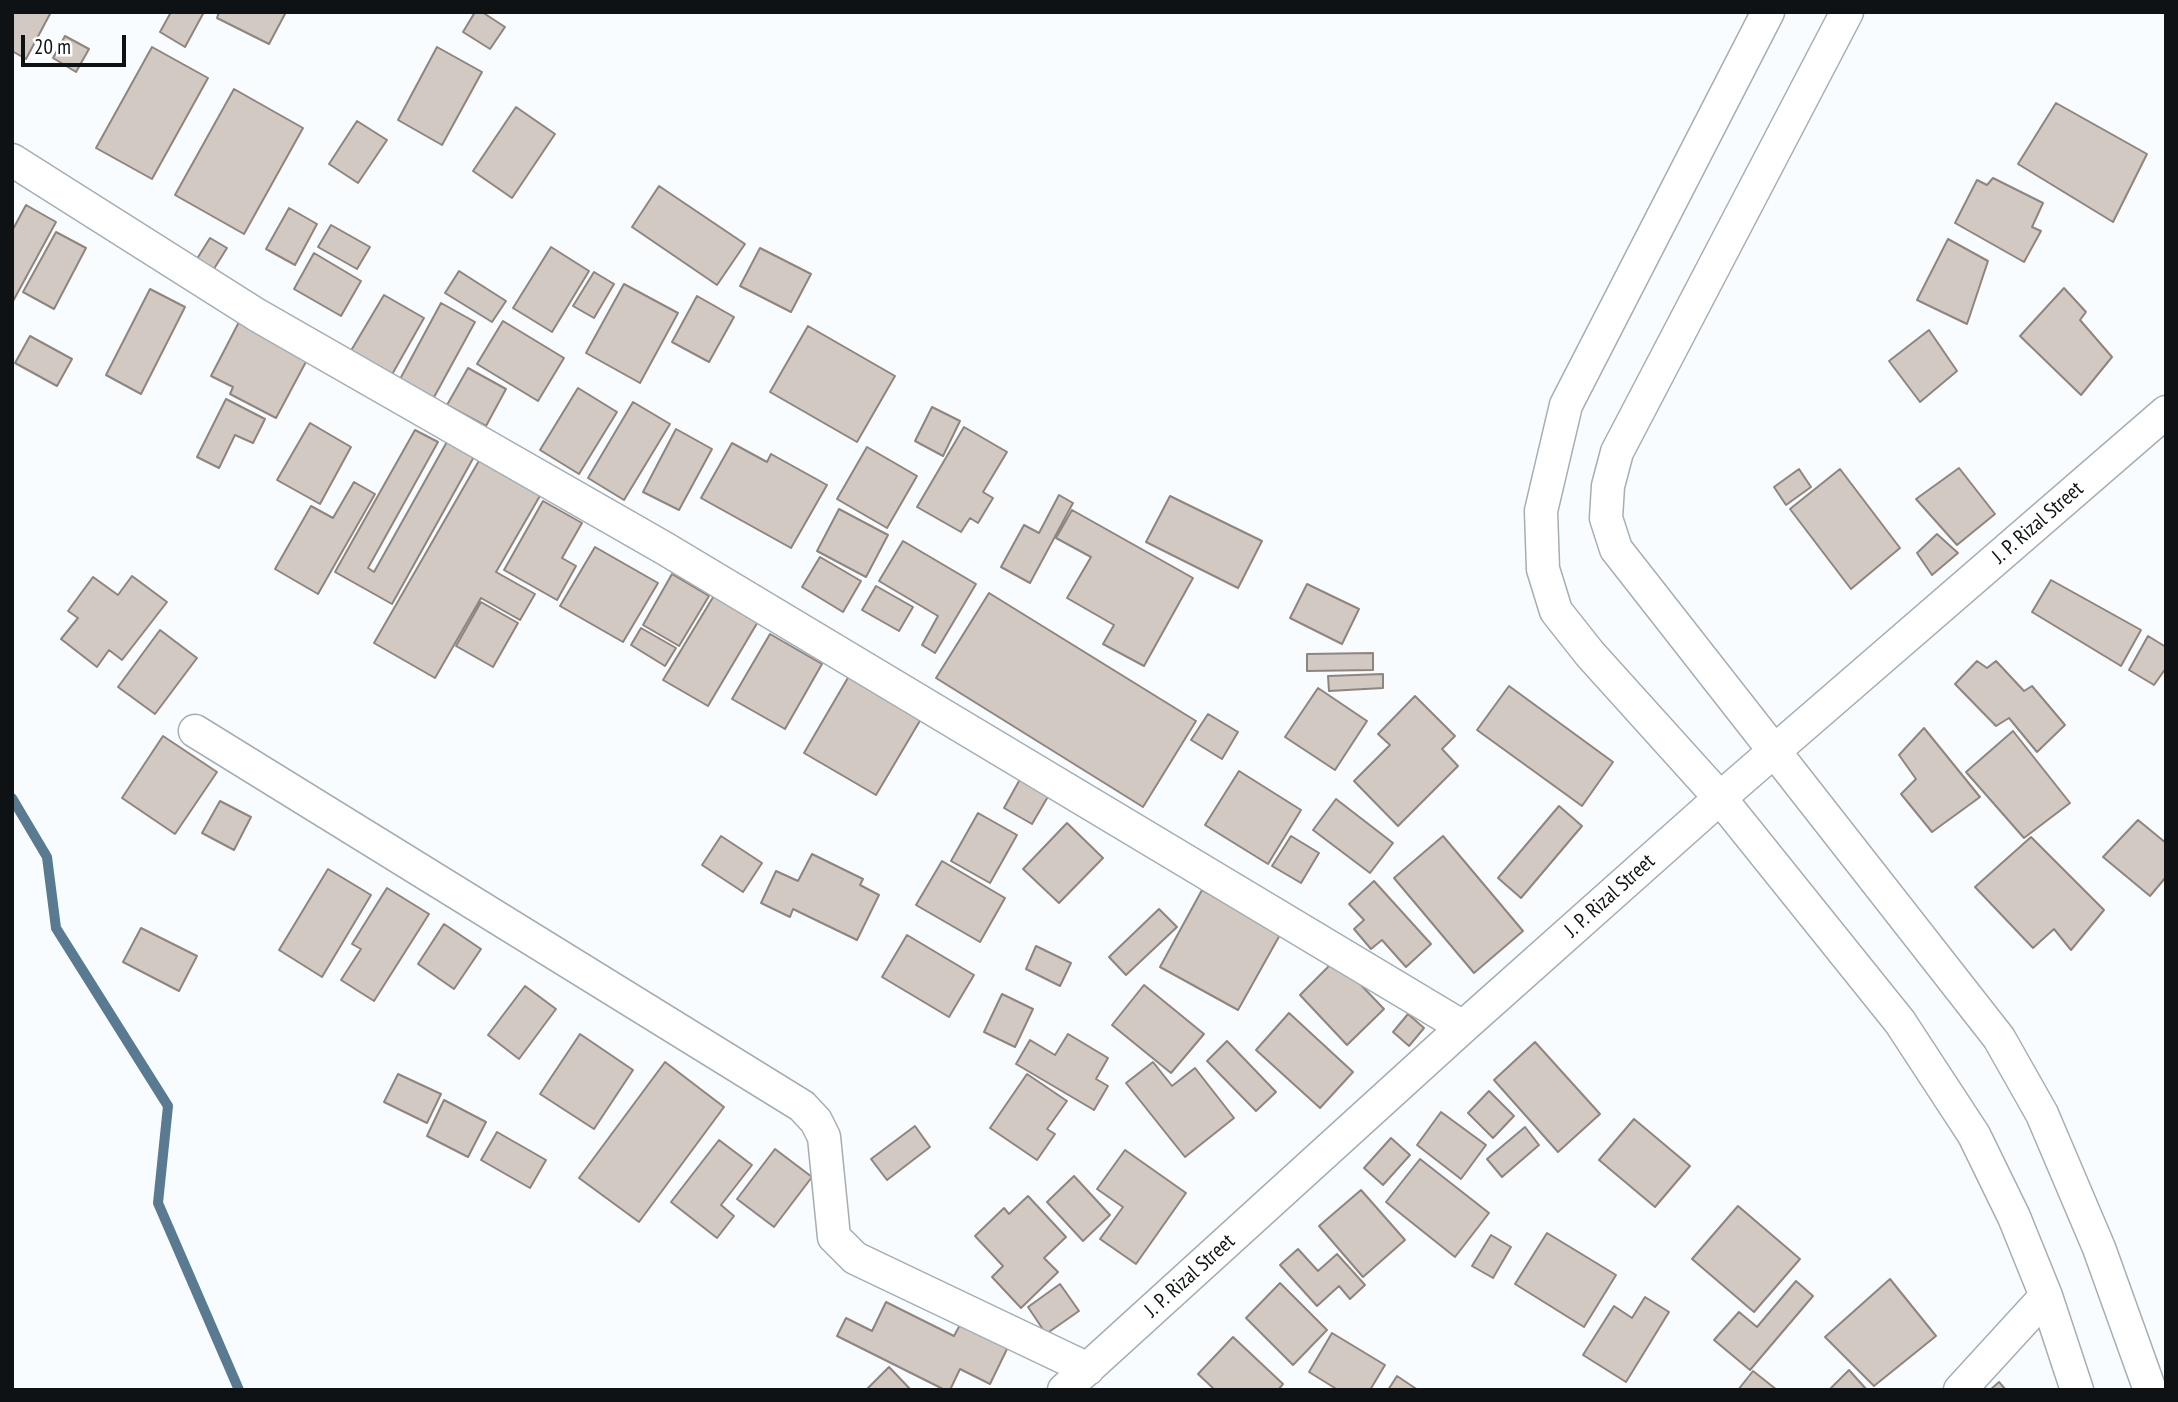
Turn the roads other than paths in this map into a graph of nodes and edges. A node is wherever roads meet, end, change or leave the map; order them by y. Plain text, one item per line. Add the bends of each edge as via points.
1 (1768, 12) edge
2 (1846, 12) edge
3 (12, 160) edge
4 (2166, 412) edge
5 (195, 731) dead end
6 (1775, 752) junction
7 (1720, 797) junction
8 (1463, 1027) junction
9 (2046, 1296) junction
10 (1088, 1369) junction
11 (1064, 1390) edge
12 (1960, 1390) edge
13 (2077, 1390) edge
14 (2150, 1390) edge

1 - 7 street via 1566,405 1541,511 1543,569 1556,611
2 - 6 street via 1617,452 1608,486 1606,518 1616,549
3 - 8 street via 257,315 664,548
4 - 6 street, J. P. Rizal Street
5 - 10 street via 802,1106 824,1137 834,1237 855,1258
6 - 7 street, J. P. Rizal Street
6 - 14 street via 1999,1038 2042,1114 2099,1248
7 - 8 street, J. P. Rizal Street
7 - 9 street via 1900,1023 1974,1135
8 - 10 street, J. P. Rizal Street
9 - 12 street
9 - 13 street
10 - 11 street, J. P. Rizal Street

